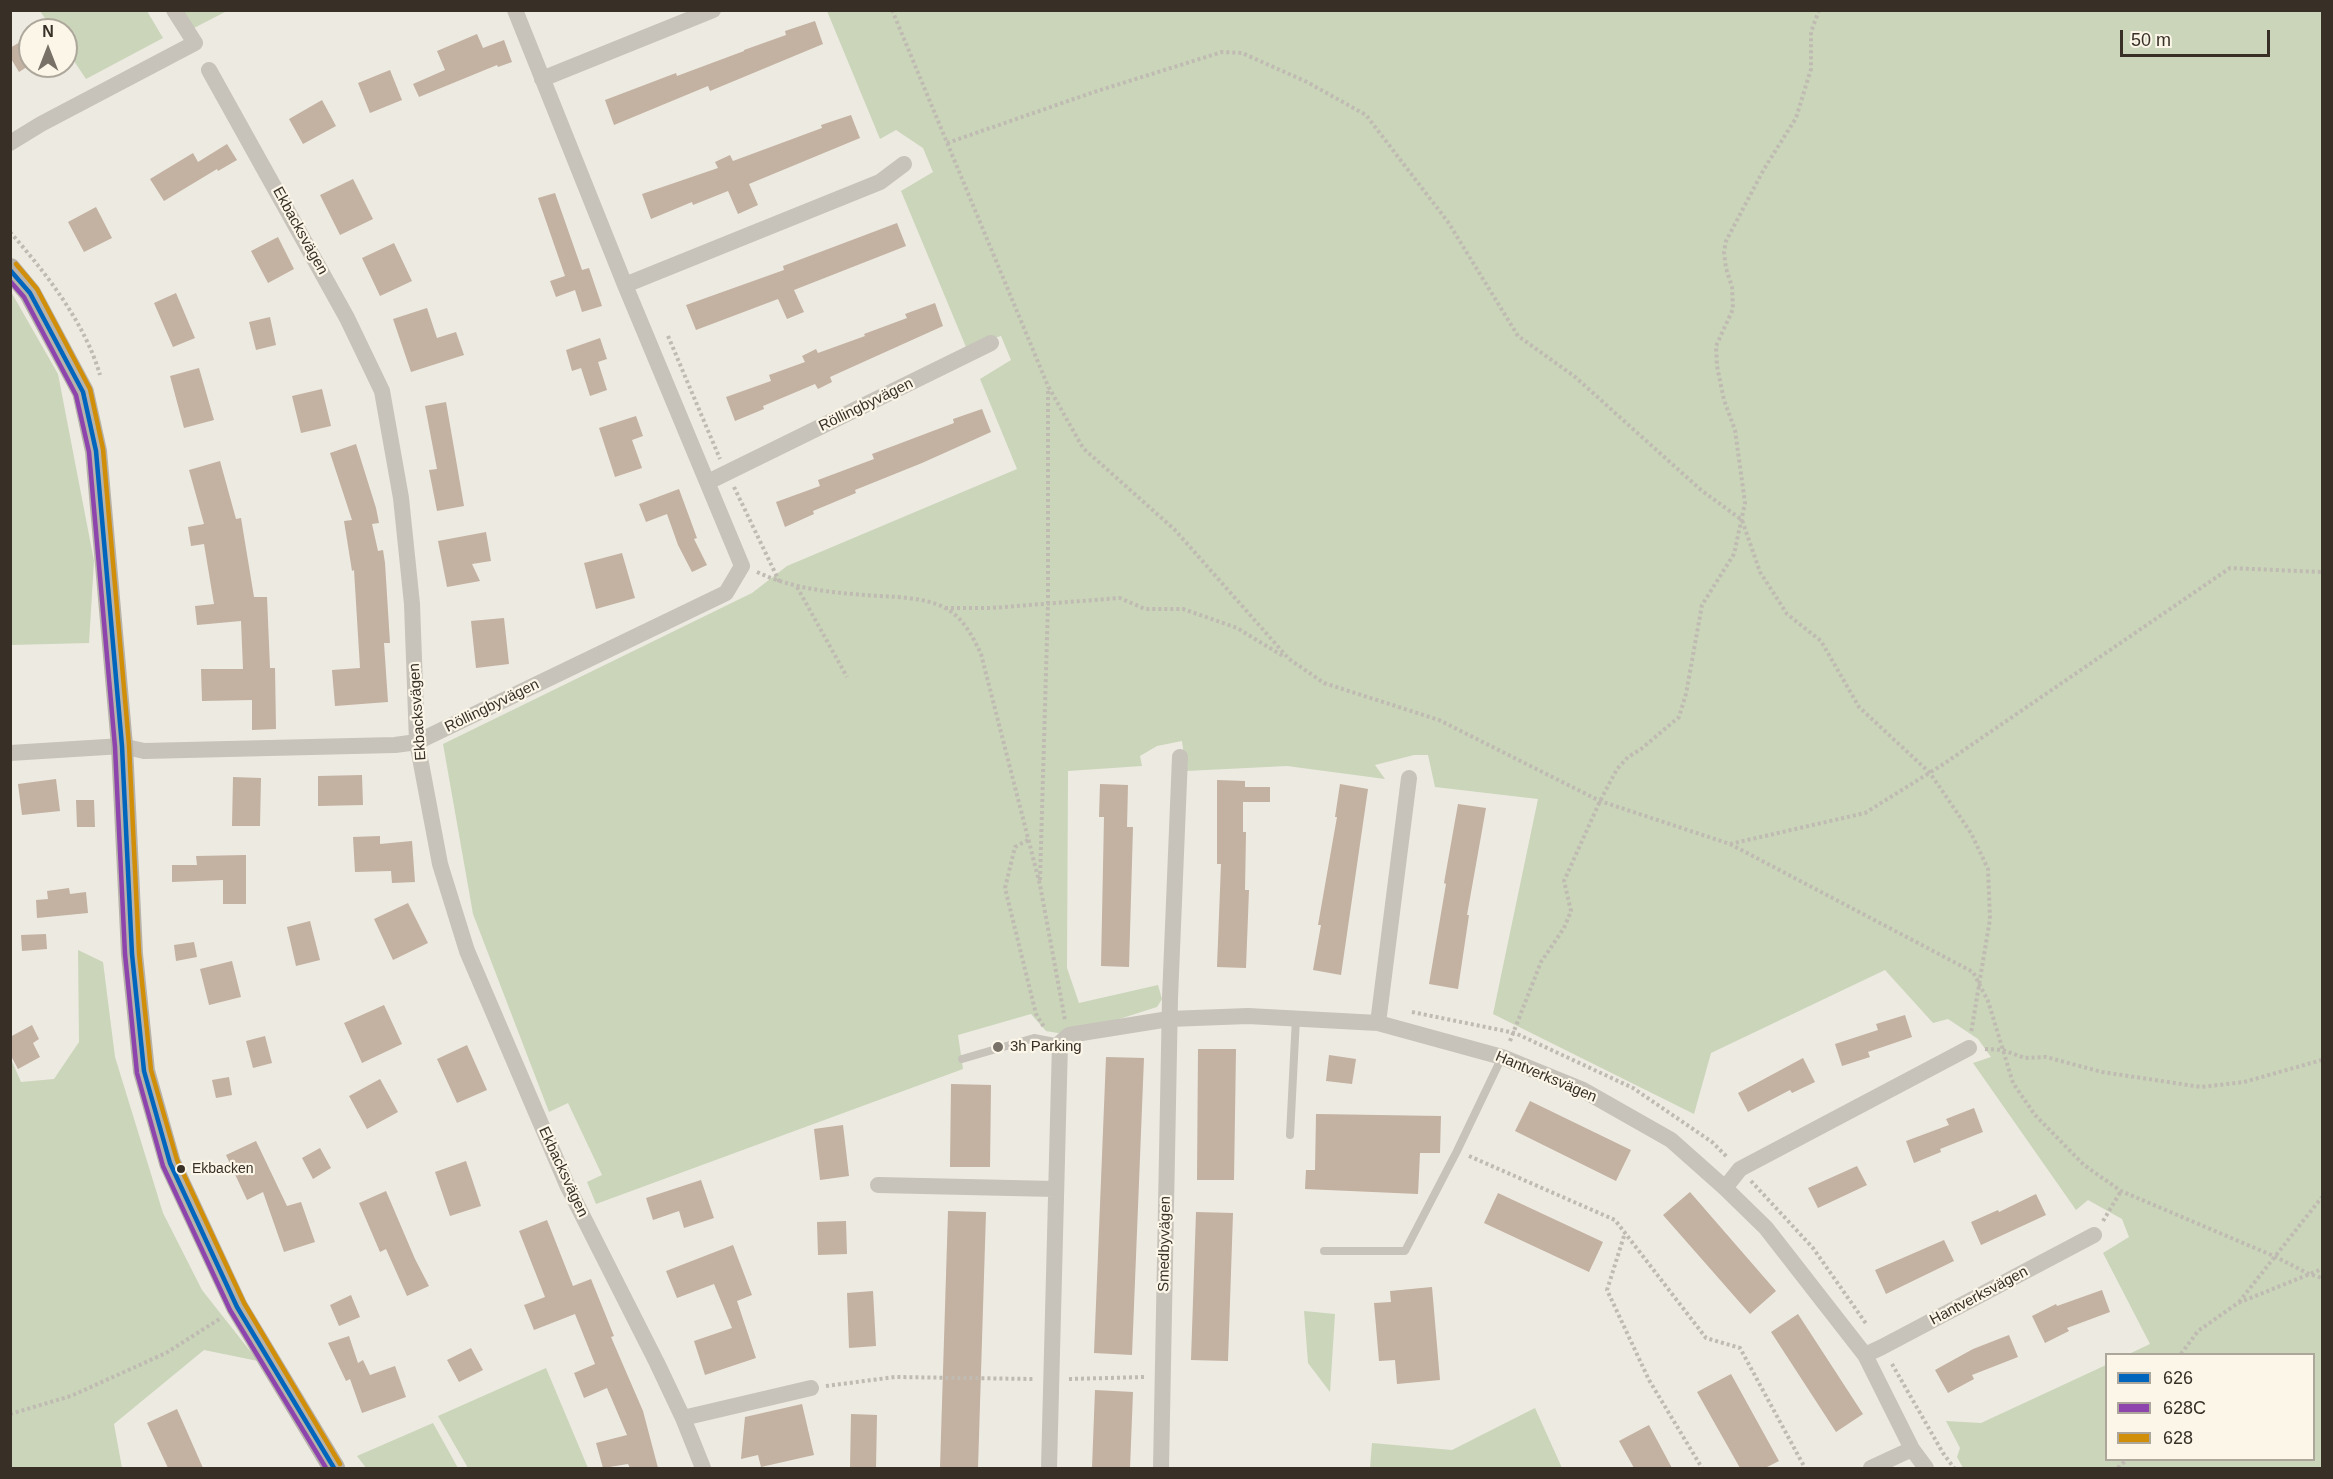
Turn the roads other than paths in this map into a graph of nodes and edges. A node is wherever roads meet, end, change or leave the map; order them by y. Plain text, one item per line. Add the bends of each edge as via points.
1 (174, 10) edge
2 (515, 10) edge
3 (713, 10) edge
4 (209, 70) dead end
5 (542, 79) junction
6 (10, 143) edge
7 (904, 164) dead end
8 (10, 269) edge
9 (625, 285) junction
10 (991, 343) dead end
11 (708, 482) junction
12 (417, 742) junction
13 (122, 746) junction
14 (10, 753) edge
15 (1180, 758) dead end
16 (1409, 777) dead end
17 (1296, 1018) junction
18 (1169, 1019) junction
19 (1378, 1023) junction
20 (1060, 1043) junction
21 (1969, 1048) road end
22 (1502, 1057) junction
23 (962, 1059) dead end
24 (1290, 1136) dead end
25 (878, 1185) dead end
26 (1725, 1188) junction
27 (1055, 1189) junction
28 (2094, 1236) road end
29 (1324, 1251) dead end
30 (1865, 1354) junction
31 (810, 1388) road end
32 (683, 1418) junction
33 (1912, 1449) junction
34 (334, 1468) edge
35 (703, 1468) edge
36 (1049, 1468) edge
37 (1161, 1468) edge
38 (1871, 1468) edge
39 (1926, 1468) edge

1 - 6 street via 195,43
2 - 5 street
3 - 5 street
4 - 12 street, Ekbacksvägen via 342,308 382,391 412,604
5 - 9 street
7 - 9 street via 880,182
8 - 13 street via 30,293 83,392 96,451
9 - 11 street
10 - 11 street, Röllingbyvägen
11 - 12 street, Röllingbyvägen via 742,566 726,593
12 - 13 street, Röllingbyvägen via 144,751
12 - 32 street, Ekbacksvägen via 440,864 467,951 568,1187
13 - 14 street, Röllingbyvägen
13 - 34 street via 132,954 144,1071 170,1163 237,1307
15 - 18 street
16 - 19 street
17 - 18 street, Hantverksvägen
17 - 19 street, Hantverksvägen
17 - 24 lane
18 - 20 street, Hantverksvägen via 1069,1035
18 - 37 street, Smedbyvägen
19 - 22 street, Hantverksvägen
20 - 23 lane via 1034,1038
20 - 27 street
21 - 26 street via 1740,1169
22 - 26 street, Hantverksvägen via 1583,1090 1671,1140
22 - 29 lane via 1405,1251
25 - 27 street
26 - 30 street, Hantverksvägen via 1766,1228
27 - 36 street
28 - 30 street, Hantverksvägen
30 - 33 street, Hantverksvägen
31 - 32 street
32 - 35 street, Ekbacksvägen
33 - 38 street
33 - 39 street, Hantverksvägen

